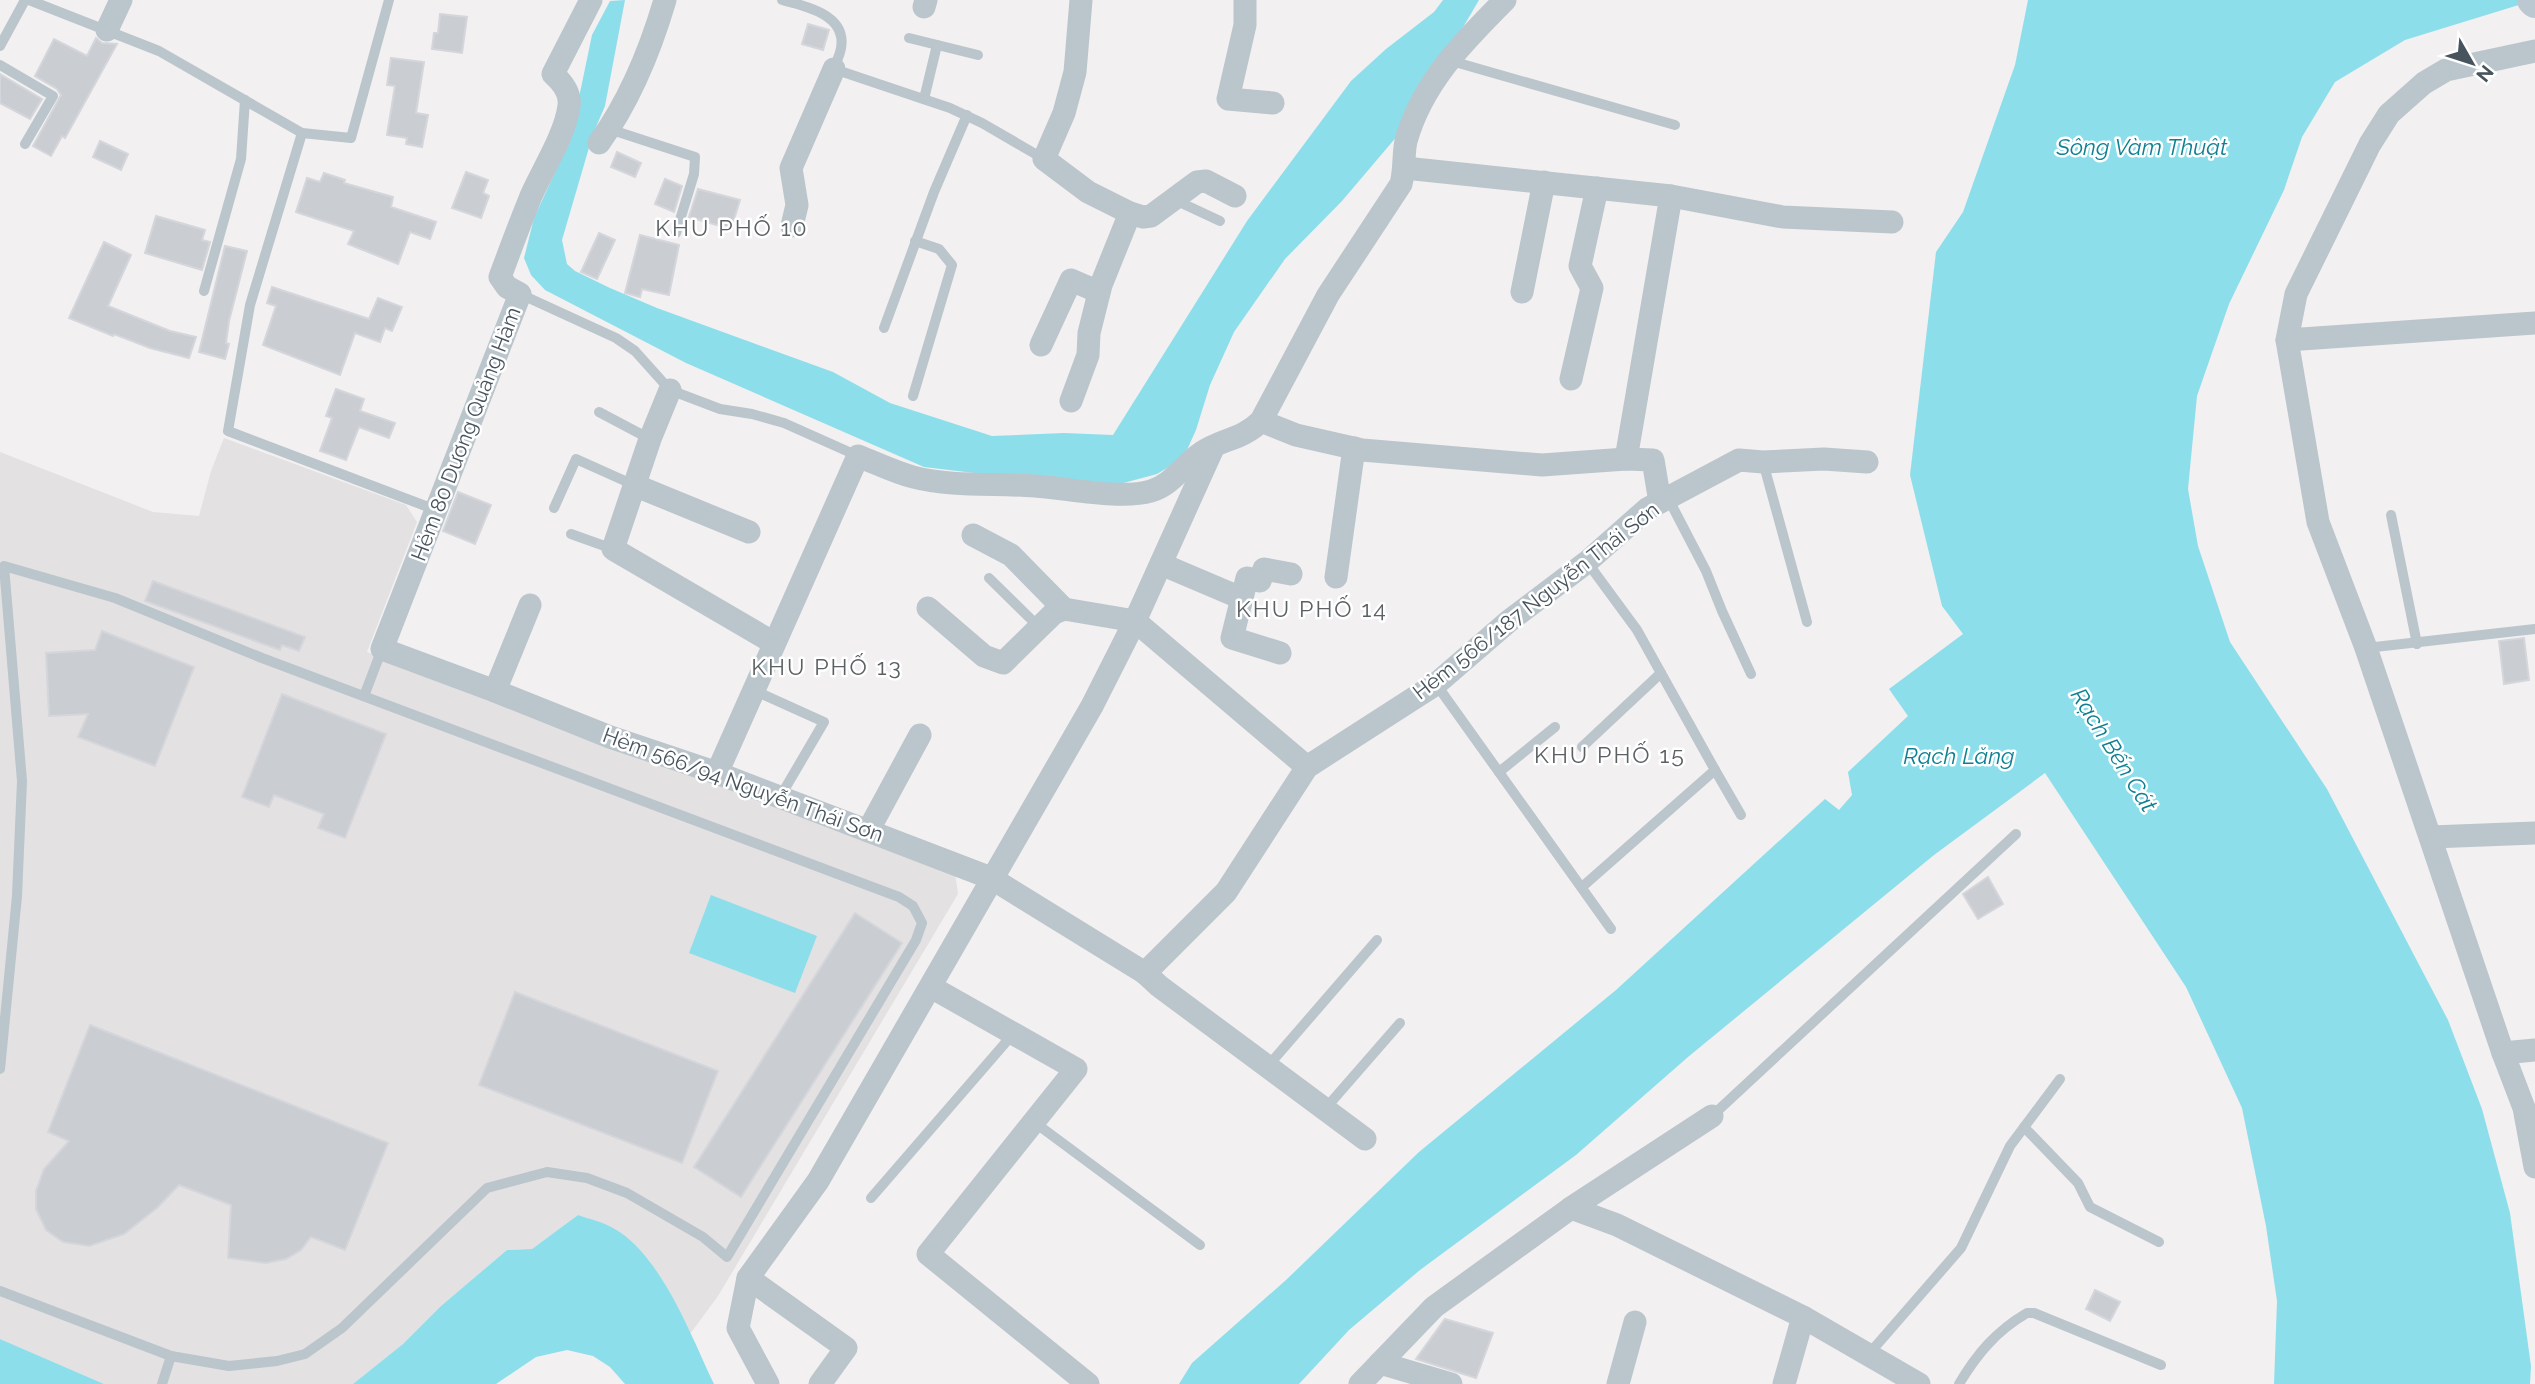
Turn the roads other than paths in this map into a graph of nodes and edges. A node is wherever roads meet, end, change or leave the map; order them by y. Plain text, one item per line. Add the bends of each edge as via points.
1 (27, 0) edge
2 (121, 0) edge
3 (389, 0) edge
4 (591, 0) edge
5 (665, 0) edge
6 (782, 0) edge
7 (1081, 0) edge
8 (1245, 0) edge
9 (1505, 0) edge
10 (107, 30) junction
11 (909, 38) dead end
12 (937, 45) junction
13 (0, 46) edge
14 (2535, 51) edge
15 (978, 55) dead end
16 (1448, 60) junction
17 (0, 65) edge
18 (834, 69) junction
19 (924, 99) junction
20 (245, 100) junction
21 (1273, 103) dead end
22 (967, 116) junction
23 (1675, 125) dead end
24 (302, 133) junction
25 (604, 136) joint
26 (25, 144) dead end
27 (1044, 159) junction
28 (1405, 169) junction
29 (1544, 183) junction
30 (1597, 188) junction
31 (1235, 196) dead end
32 (1671, 196) junction
33 (1175, 200) junction
34 (1130, 213) junction
35 (1220, 221) dead end
36 (1892, 222) dead end
37 (792, 226) dead end
38 (676, 233) dead end
39 (915, 242) junction
40 (204, 291) dead end
41 (1099, 292) junction
42 (1522, 292) dead end
43 (520, 294) junction
44 (2535, 323) edge
45 (884, 328) dead end
46 (2287, 340) junction
47 (1041, 345) dead end
48 (1571, 379) dead end
49 (670, 390) junction
50 (913, 396) dead end
51 (1071, 401) dead end
52 (599, 412) dead end
53 (1261, 421) junction
54 (650, 439) junction
55 (1214, 445) junction
56 (1354, 448) junction
57 (858, 456) junction
58 (1626, 459) junction
59 (1763, 461) junction
60 (1867, 462) dead end
61 (635, 485) junction
62 (1664, 500) junction
63 (554, 508) dead end
64 (436, 510) junction
65 (2391, 515) dead end
66 (749, 532) dead end
67 (571, 534) dead end
68 (974, 535) dead end
69 (613, 549) junction
70 (1587, 562) junction
71 (1161, 564) junction
72 (1291, 574) dead end
73 (1336, 577) dead end
74 (989, 578) dead end
75 (1241, 598) junction
76 (530, 605) dead end
77 (928, 608) dead end
78 (1064, 609) junction
79 (1135, 621) junction
80 (1807, 622) dead end
81 (1040, 628) junction
82 (2535, 629) edge
83 (774, 643) junction
84 (2417, 644) junction
85 (2366, 648) junction
86 (382, 649) junction
87 (1280, 653) dead end
88 (1661, 673) junction
89 (1751, 674) dead end
90 (1436, 684) junction
91 (753, 690) junction
92 (495, 691) junction
93 (364, 696) junction
94 (1555, 727) dead end
95 (920, 735) dead end
96 (1582, 747) dead end
97 (1307, 766) junction
98 (1715, 771) junction
99 (1499, 772) junction
100 (717, 773) junction
101 (780, 797) junction
102 (1741, 815) dead end
103 (868, 831) junction
104 (2535, 833) edge
105 (2017, 834) dead end
106 (2431, 837) junction
107 (991, 878) junction
108 (1582, 887) junction
109 (1611, 929) dead end
110 (1377, 940) dead end
111 (1146, 973) junction
112 (931, 987) junction
113 (1400, 1023) dead end
114 (1013, 1034) junction
115 (2535, 1050) edge
116 (2503, 1053) junction
117 (1268, 1066) junction
118 (0, 1069) edge
119 (2060, 1079) dead end
120 (1325, 1109) junction
121 (1712, 1116) joint
122 (1034, 1122) junction
123 (2024, 1127) junction
124 (1365, 1139) dead end
125 (2535, 1167) edge
126 (871, 1198) dead end
127 (1572, 1208) junction
128 (2159, 1242) dead end
129 (1200, 1245) dead end
130 (748, 1278) junction
131 (0, 1291) edge
132 (1803, 1317) junction
133 (1635, 1322) dead end
134 (1868, 1355) junction
135 (171, 1356) junction
136 (1380, 1363) junction
137 (2161, 1365) dead end
138 (1086, 1383) edge
139 (162, 1384) edge
140 (768, 1384) edge
141 (820, 1384) edge
142 (1360, 1384) edge
143 (1451, 1384) edge
144 (1618, 1384) edge
145 (1784, 1384) edge
146 (1919, 1384) edge
147 (1959, 1384) edge

1 - 10 lane
1 - 13 lane
2 - 10 street
3 - 24 lane via 351,138
4 - 43 street, Hẻm 80 Dương Quảng Hàm via 553,74 567,92 569,105 500,277
5 - 25 street via 634,83
6 - 18 lane via 826,15 835,23 842,46
7 - 27 street via 1075,72
8 - 21 street via 1245,25 1228,99
9 - 16 street
10 - 20 lane via 159,51
11 - 12 lane
12 - 15 lane
12 - 19 lane
14 - 46 street via 2446,71 2424,83 2389,114 2296,294
16 - 23 lane
16 - 28 street via 1415,116 1405,145
17 - 26 lane via 53,96
18 - 19 lane
18 - 37 street via 791,168 797,205
19 - 22 lane
20 - 24 lane
20 - 40 lane via 241,159
22 - 27 lane
22 - 39 lane
24 - 64 lane via 250,305 228,431
25 - 38 lane via 695,157
27 - 34 street via 1088,192
28 - 29 street
28 - 53 street via 1389,204 1328,295
29 - 30 street
29 - 42 street
30 - 32 street
30 - 48 street via 1580,266 1592,288
31 - 33 street via 1206,181 1197,182
32 - 36 street via 1783,216
32 - 58 street
33 - 34 street via 1151,216
33 - 35 lane
34 - 41 street
39 - 45 lane
39 - 50 lane via 939,249 952,265
41 - 47 street via 1071,281
41 - 51 street via 1088,355
43 - 49 lane via 616,338 635,351
43 - 64 street, Hẻm 80 Dương Quảng Hàm
44 - 46 street
46 - 85 street via 2318,522
49 - 54 street
49 - 57 lane via 720,409 784,423
52 - 54 lane
53 - 55 street via 1237,439
53 - 56 street via 1296,435
54 - 61 street
55 - 57 street via 1169,482 1131,495 944,482 912,477
55 - 71 street
56 - 58 street via 1542,465
56 - 73 street
57 - 83 street
58 - 62 street via 1653,460
59 - 60 street, Hẻm 566/187 Nguyễn Thái Sơn
59 - 62 street, Hẻm 566/187 Nguyễn Thái Sơn via 1739,460
59 - 80 lane
61 - 63 lane via 576,459
61 - 66 street
61 - 69 street
62 - 70 street, Hẻm 566/187 Nguyễn Thái Sơn via 1647,509
62 - 89 lane, Hẻm 566/187 Nguyễn Thái Sơn via 1706,570
64 - 86 street, Hẻm 80 Dương Quảng Hàm
65 - 84 lane
67 - 69 lane
68 - 78 street via 1011,555
69 - 83 street
70 - 88 lane via 1637,630
70 - 90 street, Hẻm 566/187 Nguyễn Thái Sơn
71 - 75 street
71 - 79 street
72 - 75 street via 1264,569 1260,581 1247,578
74 - 81 lane
75 - 87 street via 1232,638
76 - 92 street
77 - 81 street via 984,656 1003,663
78 - 79 street
78 - 81 street
79 - 97 street
79 - 107 street via 1092,706
82 - 84 lane
83 - 91 street
84 - 85 lane
85 - 106 street
86 - 92 street, Hẻm 566/94 Nguyễn Thái Sơn
86 - 93 lane
88 - 96 lane
88 - 98 lane
90 - 97 street, Hẻm 566/187 Nguyễn Thái Sơn
90 - 99 lane
91 - 100 street
91 - 101 lane via 824,722
92 - 100 street, Hẻm 566/94 Nguyễn Thái Sơn
93 - 118 lane via 115,598 4,566 22,781 17,896
93 - 135 lane via 899,897 914,906 922,923 727,1257 703,1237 627,1193 587,1178 547,1172 487,1188 342,1328 305,1354 229,1366
94 - 99 lane
95 - 103 street
97 - 111 street, Hẻm 566/187 Nguyễn Thái Sơn via 1226,892
98 - 102 lane
98 - 108 lane
99 - 108 lane
100 - 101 street, Hẻm 566/94 Nguyễn Thái Sơn
101 - 103 street, Hẻm 566/94 Nguyễn Thái Sơn
103 - 107 street, Hẻm 566/94 Nguyễn Thái Sơn
104 - 106 street
105 - 121 lane
106 - 116 street
107 - 111 street
107 - 112 street
108 - 109 lane
110 - 117 lane
111 - 117 street
112 - 114 street
112 - 130 street via 818,1181
113 - 120 lane
114 - 122 street via 1076,1069
114 - 126 lane
115 - 116 street
116 - 125 street via 2524,1108
117 - 120 street
119 - 123 lane
120 - 124 street
121 - 127 street
122 - 129 lane
122 - 138 street via 928,1254
123 - 128 lane via 2078,1184 2090,1207
123 - 134 lane via 2010,1146 1961,1248
127 - 132 street via 1617,1225
127 - 136 street via 1434,1307
130 - 140 street via 738,1328
130 - 141 street via 846,1348
131 - 135 lane
132 - 134 street
132 - 145 street
133 - 144 street
134 - 146 street
135 - 139 lane
136 - 142 street
136 - 143 street
137 - 147 lane via 2027,1313 1991,1339

